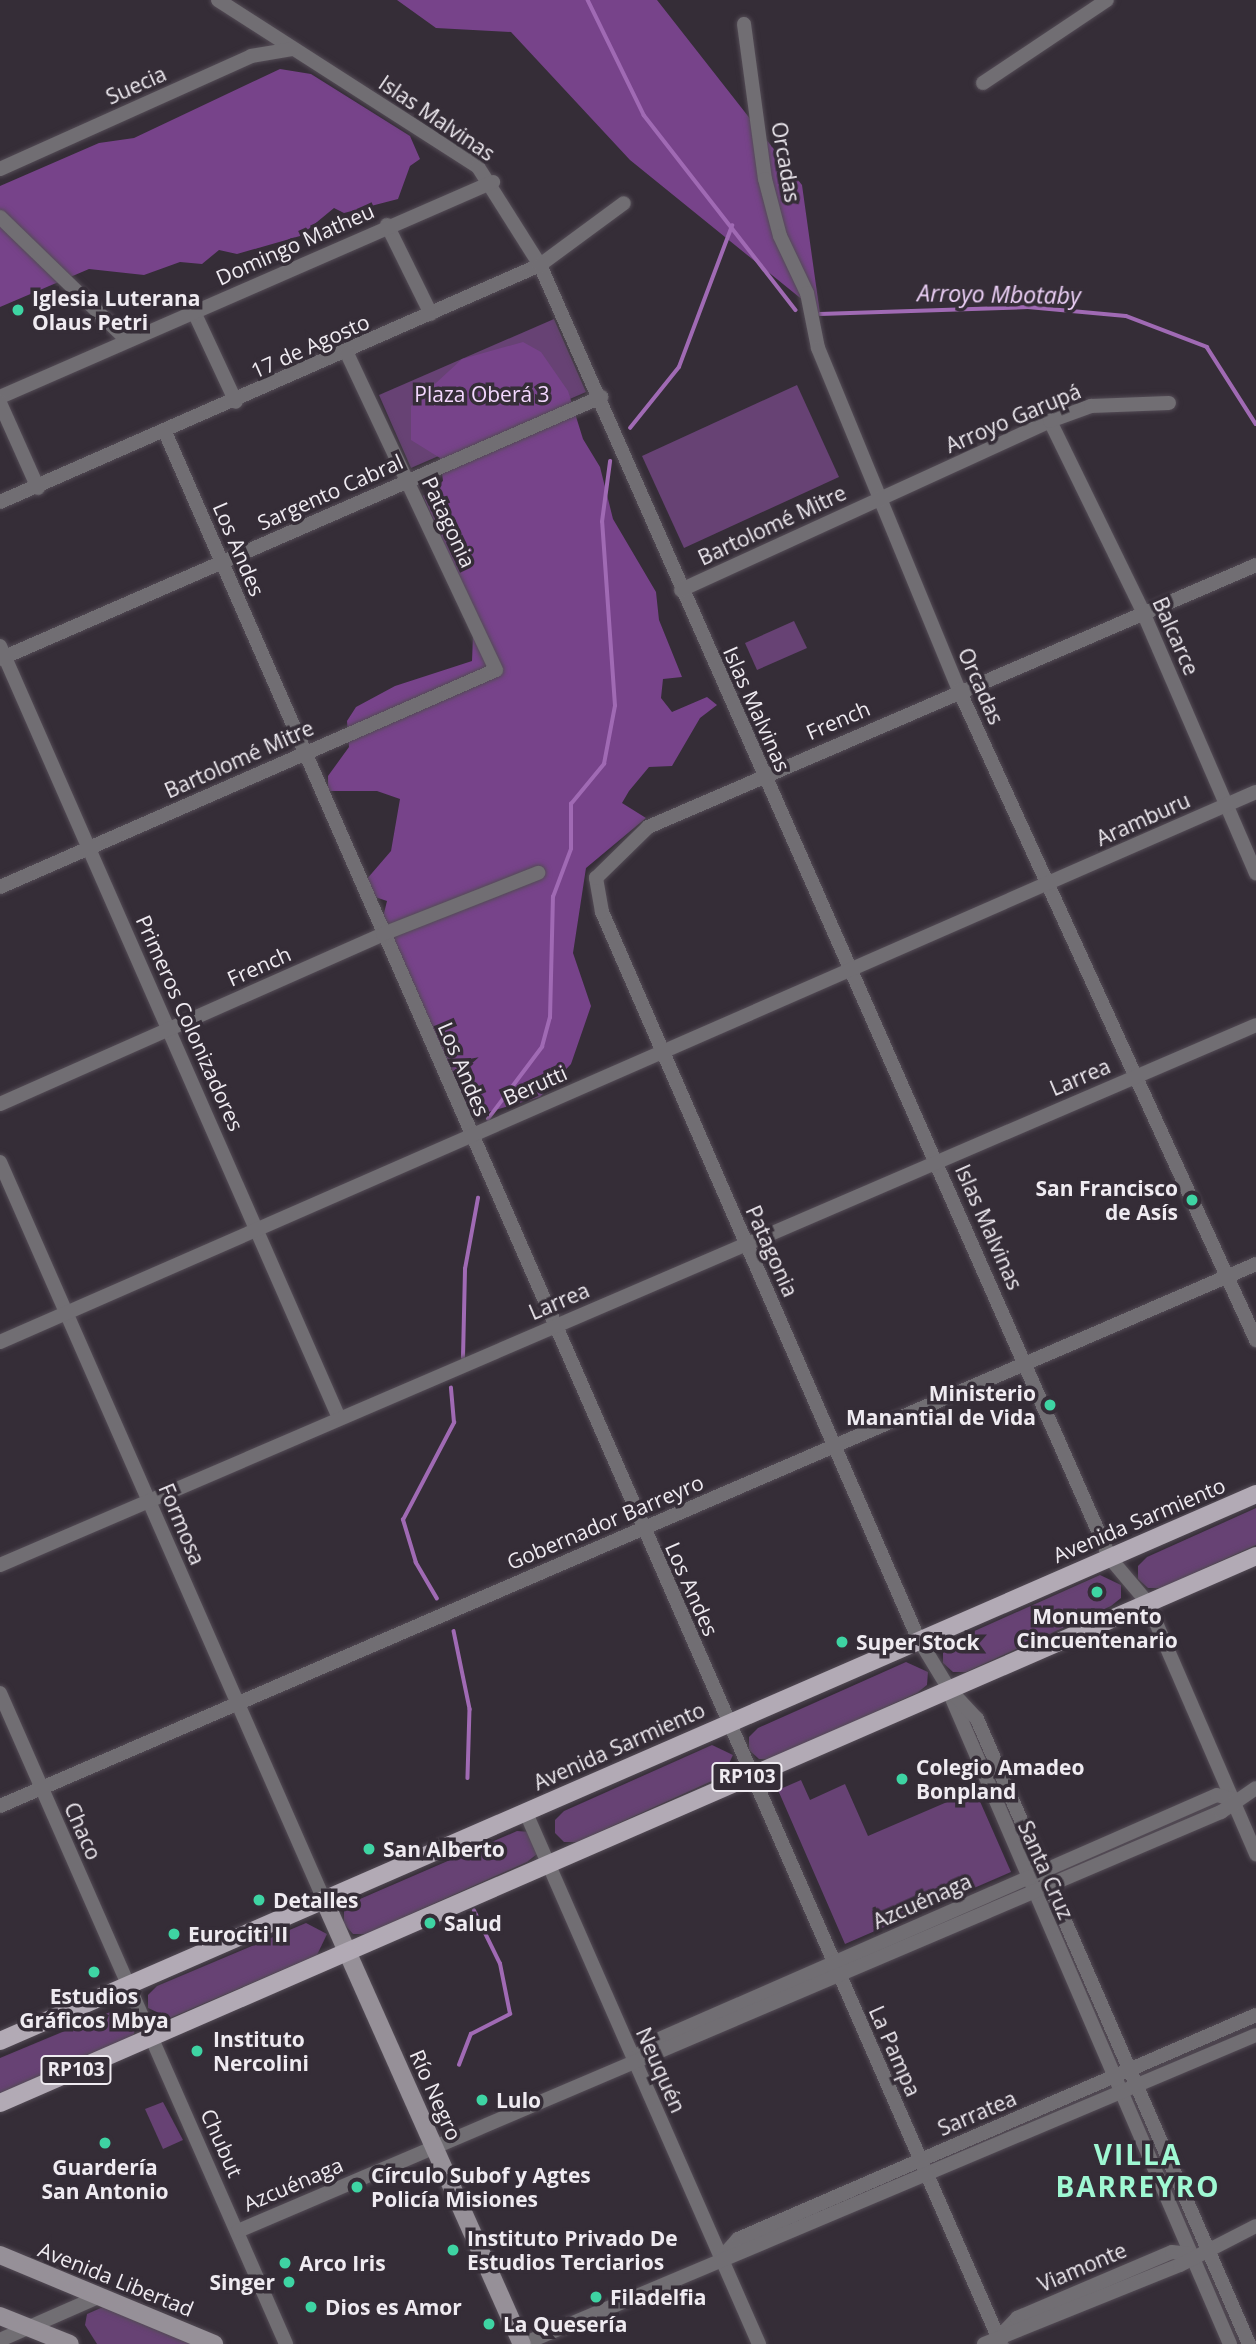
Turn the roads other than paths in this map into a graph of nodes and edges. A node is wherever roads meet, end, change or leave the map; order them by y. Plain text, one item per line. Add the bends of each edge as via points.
1 (218, 0) edge
2 (1107, 0) edge
3 (744, 24) dead end
4 (293, 49) junction
5 (983, 83) dead end
6 (0, 169) edge
7 (493, 183) junction
8 (624, 203) dead end
9 (0, 218) edge
10 (387, 225) junction
11 (540, 265) junction
12 (194, 312) junction
13 (431, 314) junction
14 (125, 338) junction
15 (347, 353) junction
16 (0, 397) edge
17 (600, 397) junction
18 (236, 402) junction
19 (0, 403) edge
20 (1169, 403) dead end
21 (1050, 421) junction
22 (164, 432) junction
23 (407, 482) junction
24 (38, 488) junction
25 (880, 498) junction
26 (0, 502) edge
27 (222, 563) junction
28 (1256, 565) edge
29 (681, 590) junction
30 (1142, 610) junction
31 (2, 654) edge
32 (496, 670) joint
33 (959, 690) junction
34 (304, 754) junction
35 (763, 775) junction
36 (1256, 792) edge
37 (1228, 805) junction
38 (90, 847) junction
39 (538, 873) dead end
40 (1256, 873) edge
41 (596, 878) joint
42 (1048, 884) junction
43 (0, 887) edge
44 (383, 934) junction
45 (853, 969) junction
46 (1256, 1025) edge
47 (171, 1028) junction
48 (663, 1052) junction
49 (1135, 1076) junction
50 (0, 1104) edge
51 (470, 1136) junction
52 (937, 1160) junction
53 (0, 1162) edge
54 (257, 1229) junction
55 (746, 1242) junction
56 (1256, 1264) edge
57 (1227, 1277) junction
58 (69, 1311) junction
59 (554, 1326) junction
60 (1256, 1340) edge
61 (0, 1342) edge
62 (1026, 1364) junction
63 (339, 1418) junction
64 (834, 1446) junction
65 (1256, 1494) edge
66 (149, 1501) junction
67 (643, 1529) junction
68 (1256, 1556) edge
69 (1110, 1558) junction
70 (0, 1565) edge
71 (1147, 1602) junction
72 (918, 1638) junction
73 (949, 1689) junction
74 (0, 1693) edge
75 (237, 1704) junction
76 (727, 1723) junction
77 (750, 1776) junction
78 (42, 1788) junction
79 (1256, 1788) edge
80 (1232, 1799) junction
81 (0, 1806) edge
82 (526, 1813) junction
83 (1256, 1854) edge
84 (547, 1864) junction
85 (1043, 1871) junction
86 (1026, 1878) junction
87 (1049, 1886) junction
88 (1033, 1893) junction
89 (325, 1902) junction
90 (347, 1952) junction
91 (836, 1970) junction
92 (128, 1985) junction
93 (1256, 2015) edge
94 (1256, 2035) edge
95 (152, 2037) junction
96 (0, 2041) edge
97 (634, 2059) junction
98 (1129, 2070) junction
99 (1113, 2077) junction
100 (1137, 2086) junction
101 (1121, 2093) junction
102 (0, 2103) edge
103 (434, 2146) junction
104 (920, 2160) junction
105 (927, 2176) junction
106 (1256, 2226) edge
107 (238, 2231) junction
108 (1207, 2248) junction
109 (1191, 2254) junction
110 (0, 2255) edge
111 (721, 2258) junction
112 (98, 2297) junction
113 (0, 2316) edge
114 (40, 2332) edge
115 (0, 2340) edge
116 (994, 2342) edge
117 (70, 2344) edge
118 (214, 2344) edge
119 (286, 2344) edge
120 (523, 2344) edge
121 (759, 2344) edge
122 (1230, 2344) edge
123 (1249, 2344) edge

1 - 4 street, Islas Malvinas
2 - 5 street
3 - 25 street, Orcadas via 765,179 779,236 807,293 818,348
4 - 6 street, Suecia via 251,56
4 - 7 street, Islas Malvinas
7 - 10 street, Domingo Matheu
7 - 11 street, Islas Malvinas
8 - 11 street, 17 de Agosto
9 - 14 street
10 - 12 street, Domingo Matheu
10 - 13 street
11 - 13 street, 17 de Agosto
11 - 17 street, Islas Malvinas
12 - 14 street, Domingo Matheu
12 - 18 street
13 - 15 street, 17 de Agosto
14 - 16 street, Domingo Matheu
15 - 18 street, 17 de Agosto
15 - 23 street, Patagonia
17 - 23 street, Sargento Cabral
17 - 29 street, Islas Malvinas
18 - 22 street, 17 de Agosto
19 - 24 street
20 - 21 street, Arroyo Garupá via 1091,406
21 - 25 street, Arroyo Garupá
21 - 30 street, Balcarce
22 - 24 street, 17 de Agosto
22 - 27 street, Los Andes
23 - 27 street, Sargento Cabral
23 - 32 street, Patagonia
24 - 26 street, 17 de Agosto
25 - 29 street, Bartolomé Mitre
25 - 33 street, Orcadas
27 - 31 street, Sargento Cabral
27 - 34 street, Los Andes
28 - 30 street, French
29 - 35 street, Islas Malvinas
30 - 33 street, French
30 - 37 street, Balcarce
31 - 38 street, Primeros Colonizadores
32 - 34 street, Bartolomé Mitre
33 - 35 street, French
33 - 42 street, Orcadas
34 - 38 street, Bartolomé Mitre
34 - 44 street, Los Andes
35 - 41 street, French via 648,827
35 - 45 street, Islas Malvinas
36 - 37 street, Aramburu
37 - 40 street, Balcarce
37 - 42 street, Aramburu
38 - 43 street, Bartolomé Mitre
38 - 47 street, Primeros Colonizadores
39 - 44 street, French
41 - 48 street, Patagonia via 602,912
42 - 45 street, Berutti
42 - 49 street, Orcadas
44 - 47 street, French
44 - 51 street, Los Andes
45 - 48 street, Berutti
45 - 52 street, Islas Malvinas
46 - 49 street, Larrea
47 - 50 street, French
47 - 54 street, Primeros Colonizadores
48 - 51 street, Berutti
48 - 55 street, Patagonia
49 - 52 street, Larrea
49 - 57 street, Orcadas
51 - 54 street, Berutti
51 - 59 street, Los Andes
52 - 55 street, Larrea
52 - 62 street, Islas Malvinas
53 - 58 street, Formosa
54 - 58 street, Berutti
54 - 63 street, Primeros Colonizadores
55 - 59 street, Larrea
55 - 64 street, Patagonia
56 - 57 street, Gobernador Barreyro
57 - 60 street, Orcadas
57 - 62 street, Gobernador Barreyro
58 - 61 street, Berutti
58 - 66 street, Formosa
59 - 63 street, Larrea
59 - 67 street, Los Andes
62 - 64 street, Gobernador Barreyro
62 - 69 street, Islas Malvinas
63 - 66 street, Larrea
64 - 67 street, Gobernador Barreyro
64 - 72 street, Patagonia
65 - 69 main road, Avenida Sarmiento / RP103
66 - 70 street, Larrea
66 - 75 street, Formosa
67 - 75 street, Gobernador Barreyro
67 - 76 street, Los Andes
68 - 71 main road, RP103
69 - 71 street, Islas Malvinas
69 - 72 main road, Avenida Sarmiento / RP103
71 - 73 main road, RP103
71 - 80 street, Islas Malvinas
72 - 73 street, Patagonia
72 - 76 main road, Avenida Sarmiento / RP103
73 - 77 main road, RP103
73 - 85 street, Santa Cruz via 977,1719
73 - 86 street, Santa Cruz
74 - 78 street, Chaco
75 - 78 street, Gobernador Barreyro
75 - 89 street, Formosa
76 - 77 street, Los Andes
76 - 82 main road, Avenida Sarmiento / RP103
77 - 84 main road, RP103
77 - 91 street, La Pampa
78 - 81 street, Gobernador Barreyro
78 - 92 street, Chaco
79 - 80 street, Azcuénaga
80 - 83 street, Islas Malvinas
80 - 85 street, Azcuénaga via 1217,1795
80 - 87 street, Azcuénaga via 1221,1812
82 - 84 street, Neuquén
82 - 89 main road, Avenida Sarmiento / RP103
84 - 90 main road, RP103
84 - 97 street, Neuquén
85 - 86 street, Azcuénaga
85 - 87 street, Santa Cruz
86 - 88 street, Santa Cruz
86 - 91 street, Azcuénaga
87 - 88 street, Azcuénaga
87 - 98 street, Santa Cruz
88 - 91 street, Azcuénaga
88 - 99 street, Santa Cruz
89 - 90 street, Río Negro
89 - 92 main road, Avenida Sarmiento / RP103
90 - 95 main road, RP103
90 - 103 street, Río Negro
91 - 97 street, Azcuénaga via 660,2054
91 - 104 street, La Pampa
92 - 95 street, Chaco
92 - 96 main road, Avenida Sarmiento / RP103
93 - 98 street, Sarratea
94 - 100 street, Sarratea
95 - 102 main road, RP103
95 - 107 street, Chubut
97 - 103 street, Azcuénaga
97 - 111 street, Neuquén
98 - 99 street, Sarratea
98 - 100 street, Santa Cruz
99 - 101 street, Santa Cruz
99 - 104 street, Sarratea
100 - 101 street, Sarratea
100 - 108 street, Santa Cruz
101 - 105 street, Sarratea
101 - 109 street, Santa Cruz
103 - 107 street, Azcuénaga
103 - 120 street, Río Negro
104 - 105 street, La Pampa
104 - 111 street, Sarratea via 738,2239
105 - 111 street, Sarratea via 746,2255
105 - 116 street, La Pampa
106 - 108 street, Viamonte
107 - 119 street, Chubut
108 - 109 street, Viamonte
108 - 123 street, Santa Cruz
109 - 116 street, Viamonte via 1108,2297
109 - 122 street, Santa Cruz
110 - 112 street, Avenida Libertad
111 - 120 street, Sarratea
111 - 121 street, Neuquén
112 - 114 street
112 - 118 street, Avenida Libertad
113 - 114 street
114 - 115 street
114 - 117 street

